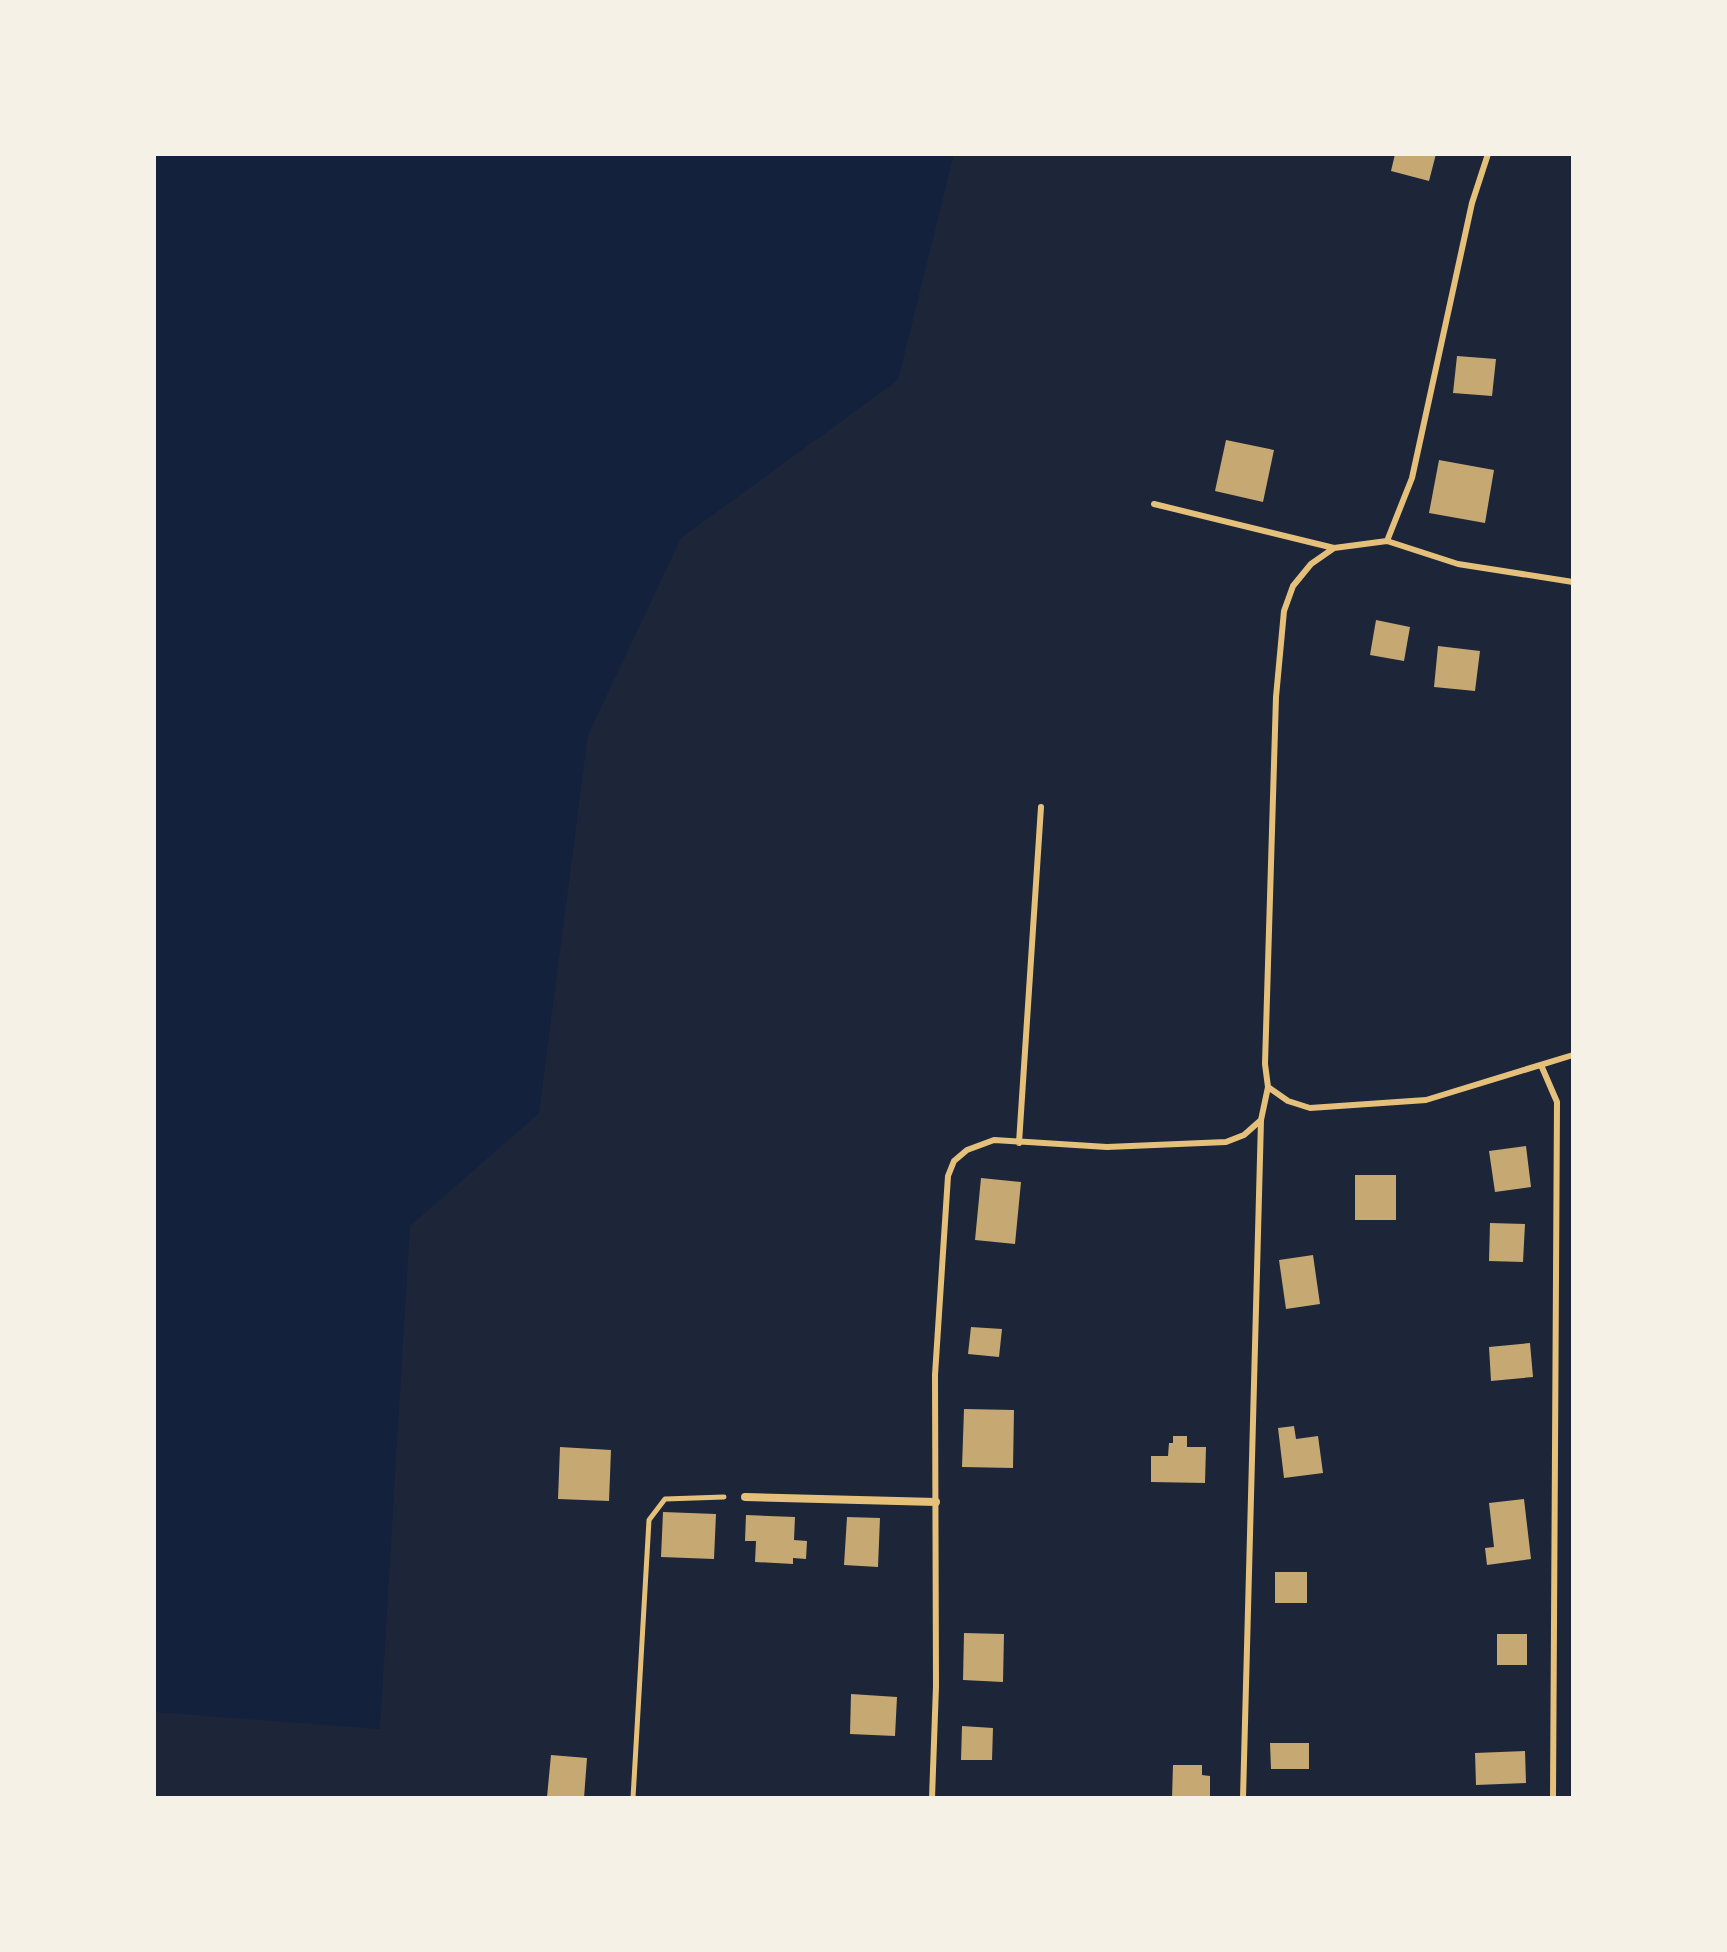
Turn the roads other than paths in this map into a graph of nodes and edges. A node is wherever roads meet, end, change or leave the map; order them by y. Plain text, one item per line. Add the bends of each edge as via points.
1 (1488, 154) edge
2 (1154, 504) dead end
3 (1387, 541) junction
4 (1334, 548) junction
5 (1573, 582) edge
6 (1041, 807) dead end
7 (1573, 1055) edge
8 (1541, 1065) junction
9 (1268, 1087) junction
10 (1261, 1120) junction
11 (1019, 1143) junction
12 (745, 1497) road end
13 (936, 1502) junction
14 (932, 1798) edge
15 (1243, 1798) edge
16 (1553, 1798) edge

1 - 3 lane via 1472,203 1412,478
2 - 4 lane
3 - 4 lane
3 - 5 lane via 1458,564
4 - 9 lane via 1293,586 1284,611 1276,697
6 - 11 lane
7 - 8 lane
8 - 9 lane via 1426,1100 1310,1108
8 - 16 lane via 1557,1102
9 - 10 lane
10 - 11 lane via 1226,1142 1107,1147
10 - 15 lane
11 - 13 lane via 994,1140 967,1150 954,1161 948,1176 935,1375
12 - 13 street
13 - 14 lane

